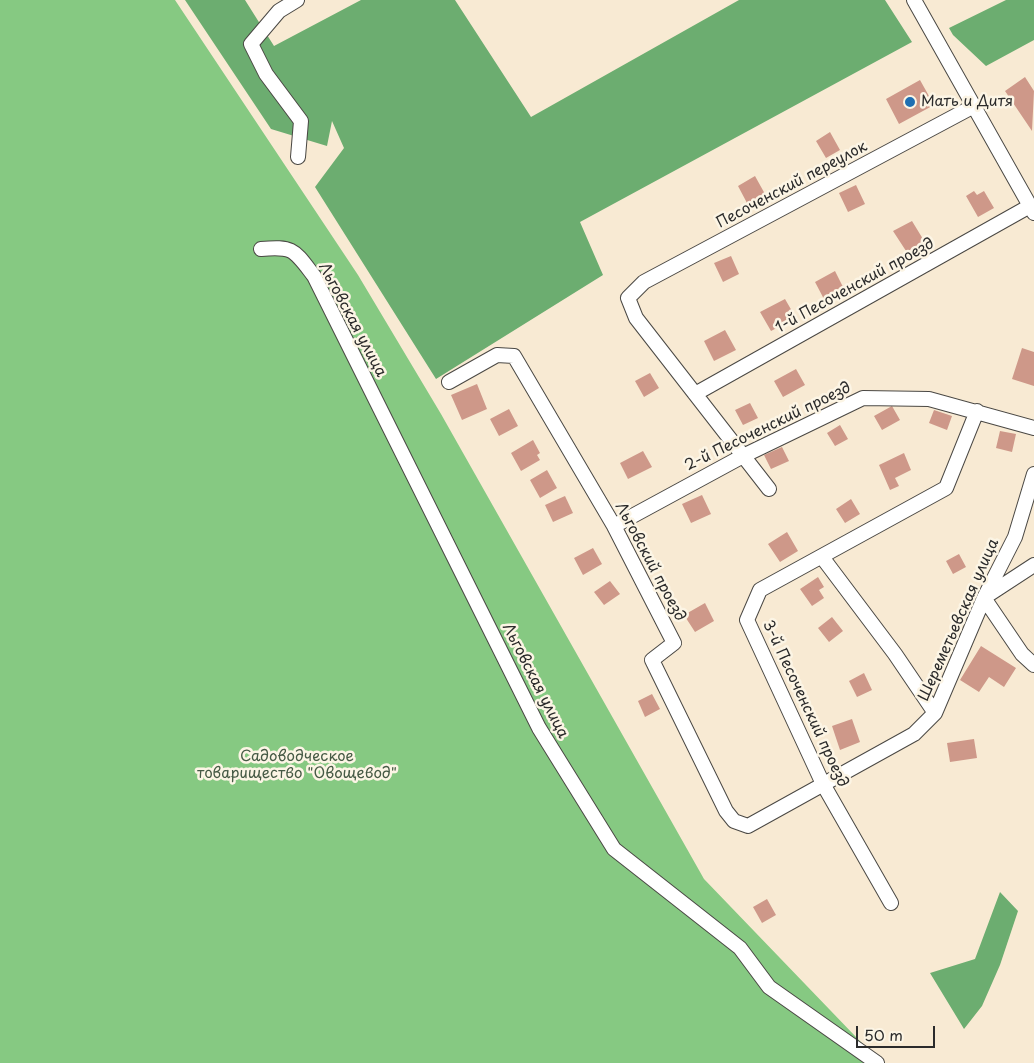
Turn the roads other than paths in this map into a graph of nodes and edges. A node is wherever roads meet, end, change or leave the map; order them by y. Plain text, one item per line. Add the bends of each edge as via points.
1 (298, 0) edge
2 (914, 0) edge
3 (974, 106) junction
4 (298, 157) dead end
5 (1032, 210) edge
6 (261, 249) dead end
7 (449, 382) dead end
8 (695, 394) junction
9 (977, 412) junction
10 (1034, 428) edge
11 (743, 456) junction
12 (1034, 474) edge
13 (769, 489) dead end
14 (614, 526) junction
15 (822, 557) junction
16 (1034, 565) edge
17 (984, 598) junction
18 (1034, 665) edge
19 (934, 714) junction
20 (823, 784) junction
21 (748, 826) joint
22 (891, 903) dead end
23 (878, 1063) edge

1 - 4 street via 279,10 251,44 266,74 301,121
2 - 3 street
3 - 5 street
3 - 8 street, Песоченский переулок via 644,282 628,298 636,318
5 - 8 street, 1-й Песоченский проезд
6 - 23 street, Льговская улица via 285,247 298,256 314,276 539,728 614,849 740,948 769,987
7 - 14 street, Льговский проезд via 496,355 514,356
8 - 11 street
9 - 10 street, 2-й Песоченский проезд
9 - 11 street, 2-й Песоченский проезд via 929,399 863,398
9 - 15 street, 3-й Песоченский проезд via 946,488
11 - 13 street
11 - 14 street, 2-й Песоченский проезд
12 - 17 street, Шереметьевская улица via 1014,537
14 - 21 street, Льговский проезд via 674,643 652,660 726,811 734,821
15 - 19 street via 895,654
15 - 20 street, 3-й Песоченский проезд via 760,590 747,620
16 - 17 street
17 - 18 street via 1022,654
17 - 19 street, Шереметьевская улица
19 - 20 street, Шереметьевская улица via 914,734
20 - 21 street, Шереметьевская улица
20 - 22 street, 3-й Песоченский проезд

